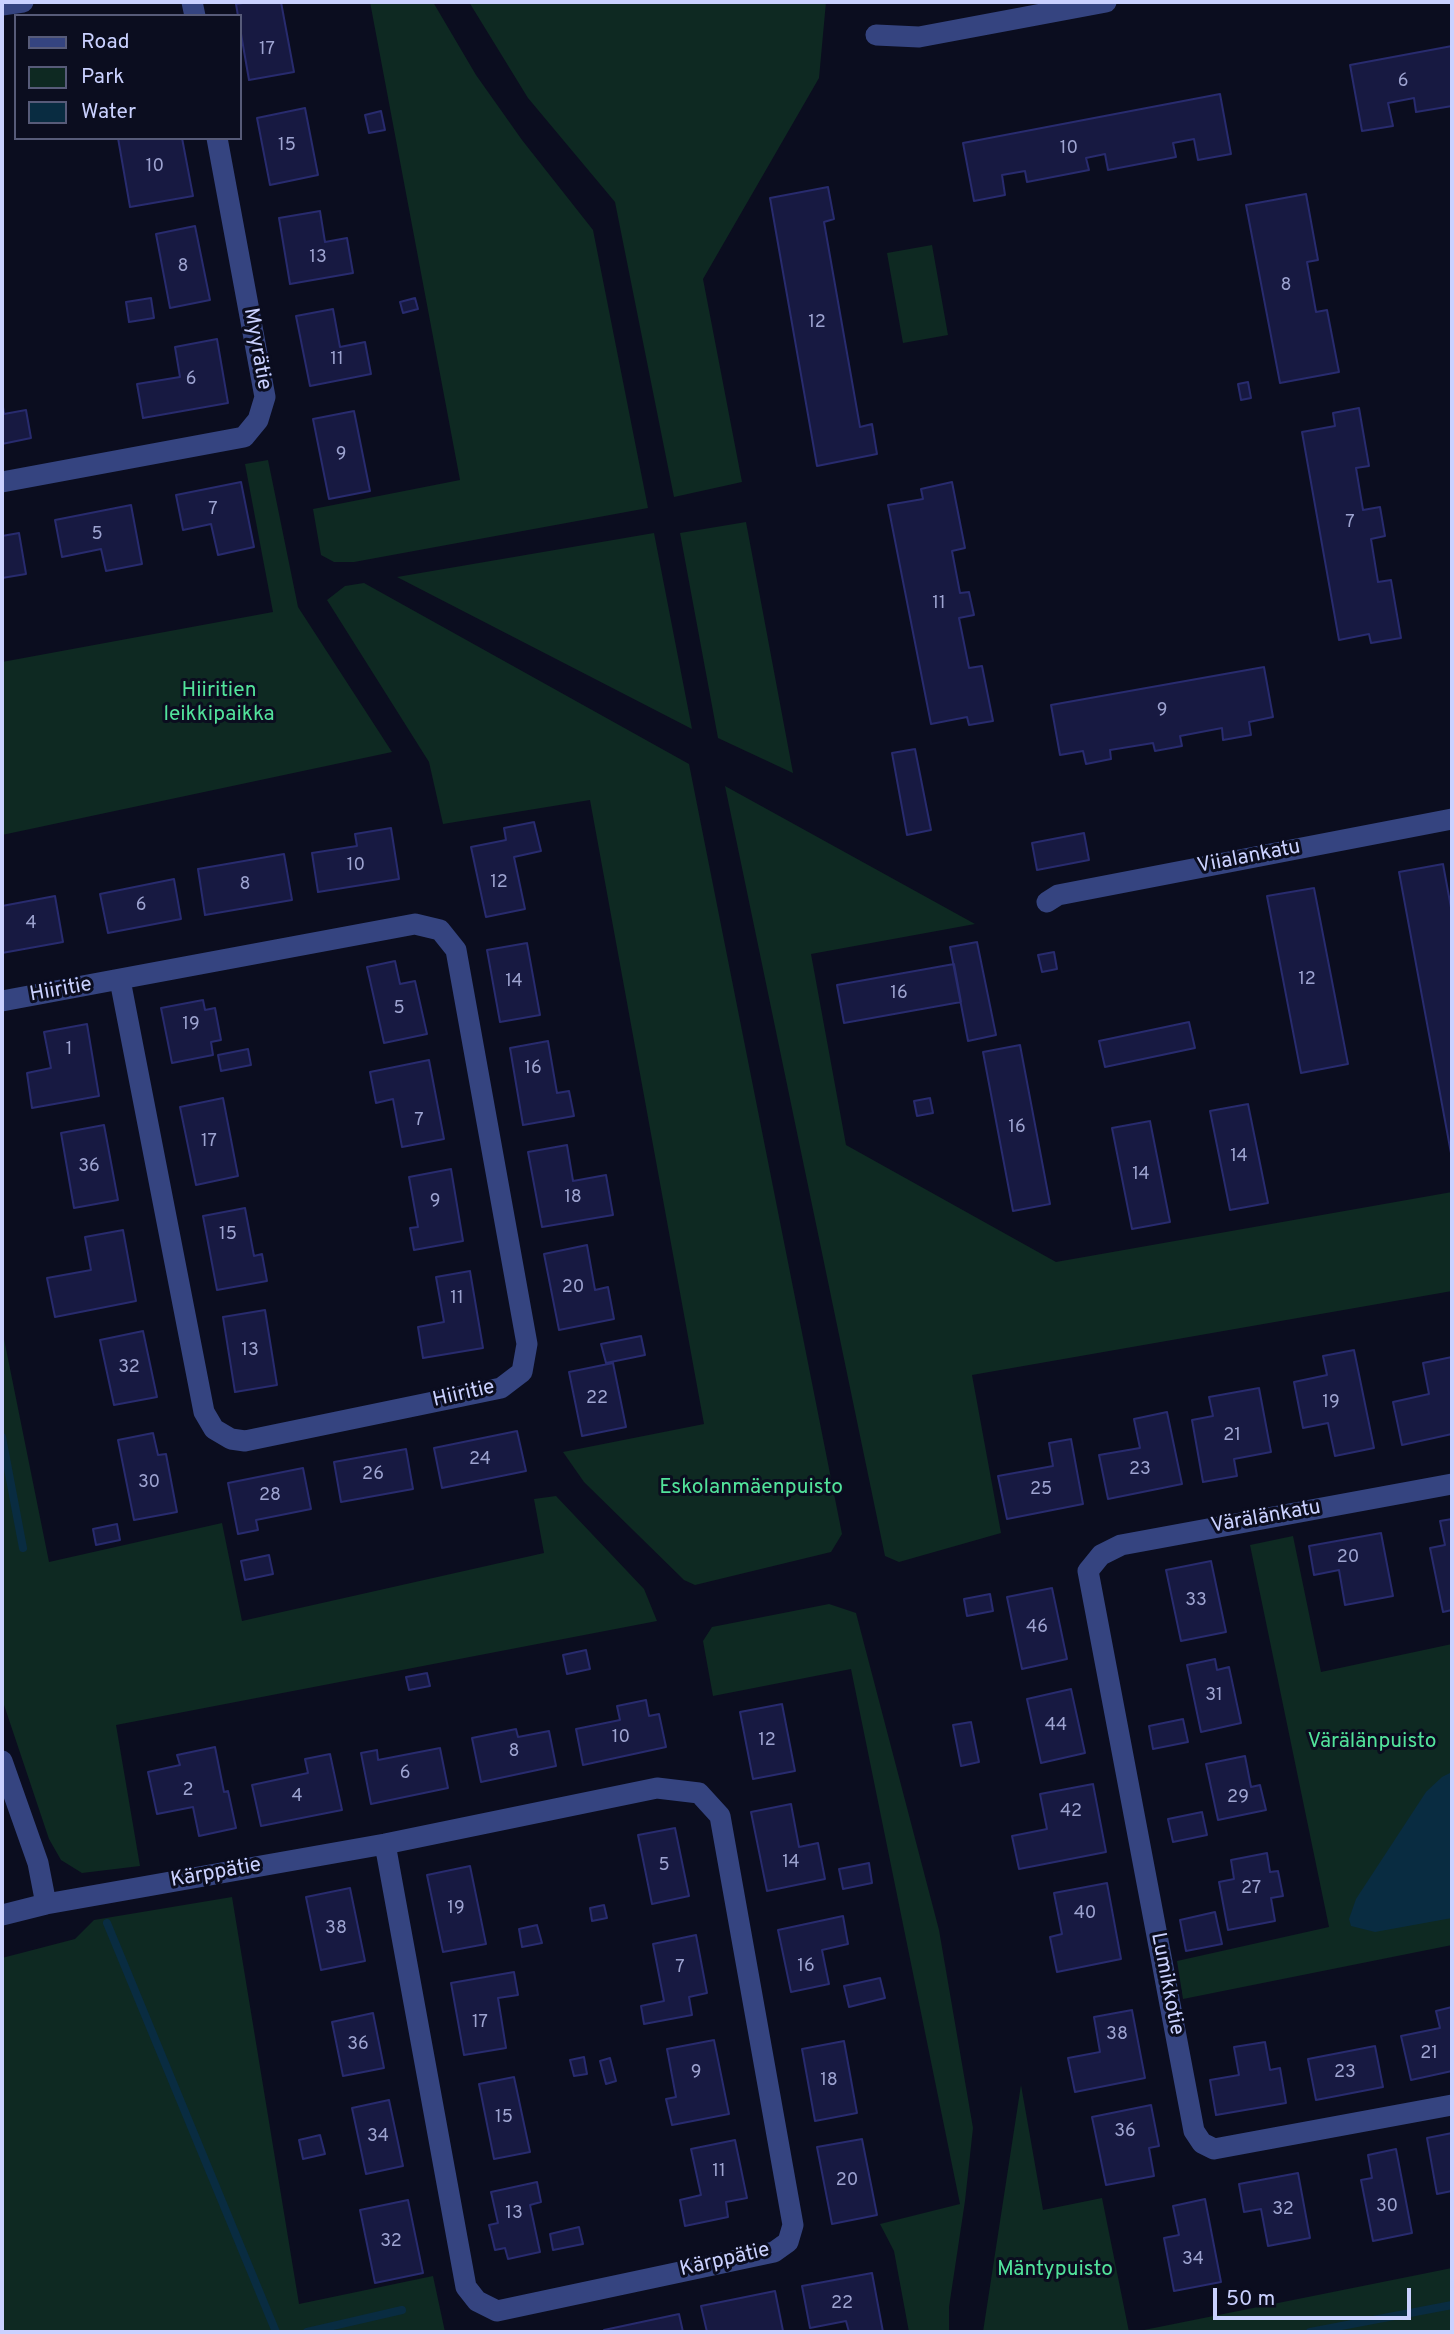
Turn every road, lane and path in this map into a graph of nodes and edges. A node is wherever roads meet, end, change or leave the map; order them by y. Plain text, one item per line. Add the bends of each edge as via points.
1 (23, 2) edge
2 (1106, 2) edge
3 (2, 5) edge
4 (876, 35) dead end
5 (218, 140) edge
6 (2, 482) edge
7 (1452, 819) edge
8 (1047, 902) dead end
9 (120, 980) junction
10 (2, 1002) edge
11 (1452, 1484) edge
12 (1088, 1571) joint
13 (2, 1761) edge
14 (385, 1844) junction
15 (46, 1904) junction
16 (2, 1914) edge
17 (1452, 2105) edge

1 - 3 street
2 - 4 street via 919,37
5 - 6 street, Myyrätie via 265,397 258,420 244,437
7 - 8 street, Viialankatu via 1058,895
9 - 9 street, Hiiritie via 415,924 440,930 456,950 527,1345 522,1372 501,1388 245,1441 214,1429 204,1412
9 - 10 street, Hiiritie
11 - 12 street, Värälänkatu via 1121,1545 1101,1555
12 - 17 street, Lumikkotie via 1194,2131 1202,2143 1214,2149
13 - 15 street via 38,1863
14 - 14 street, Kärppätie via 657,1788 699,1793 720,1816 793,2225 788,2242 774,2252 497,2311 477,2301 466,2287
14 - 15 street, Kärppätie
15 - 16 street, Kärppätie

